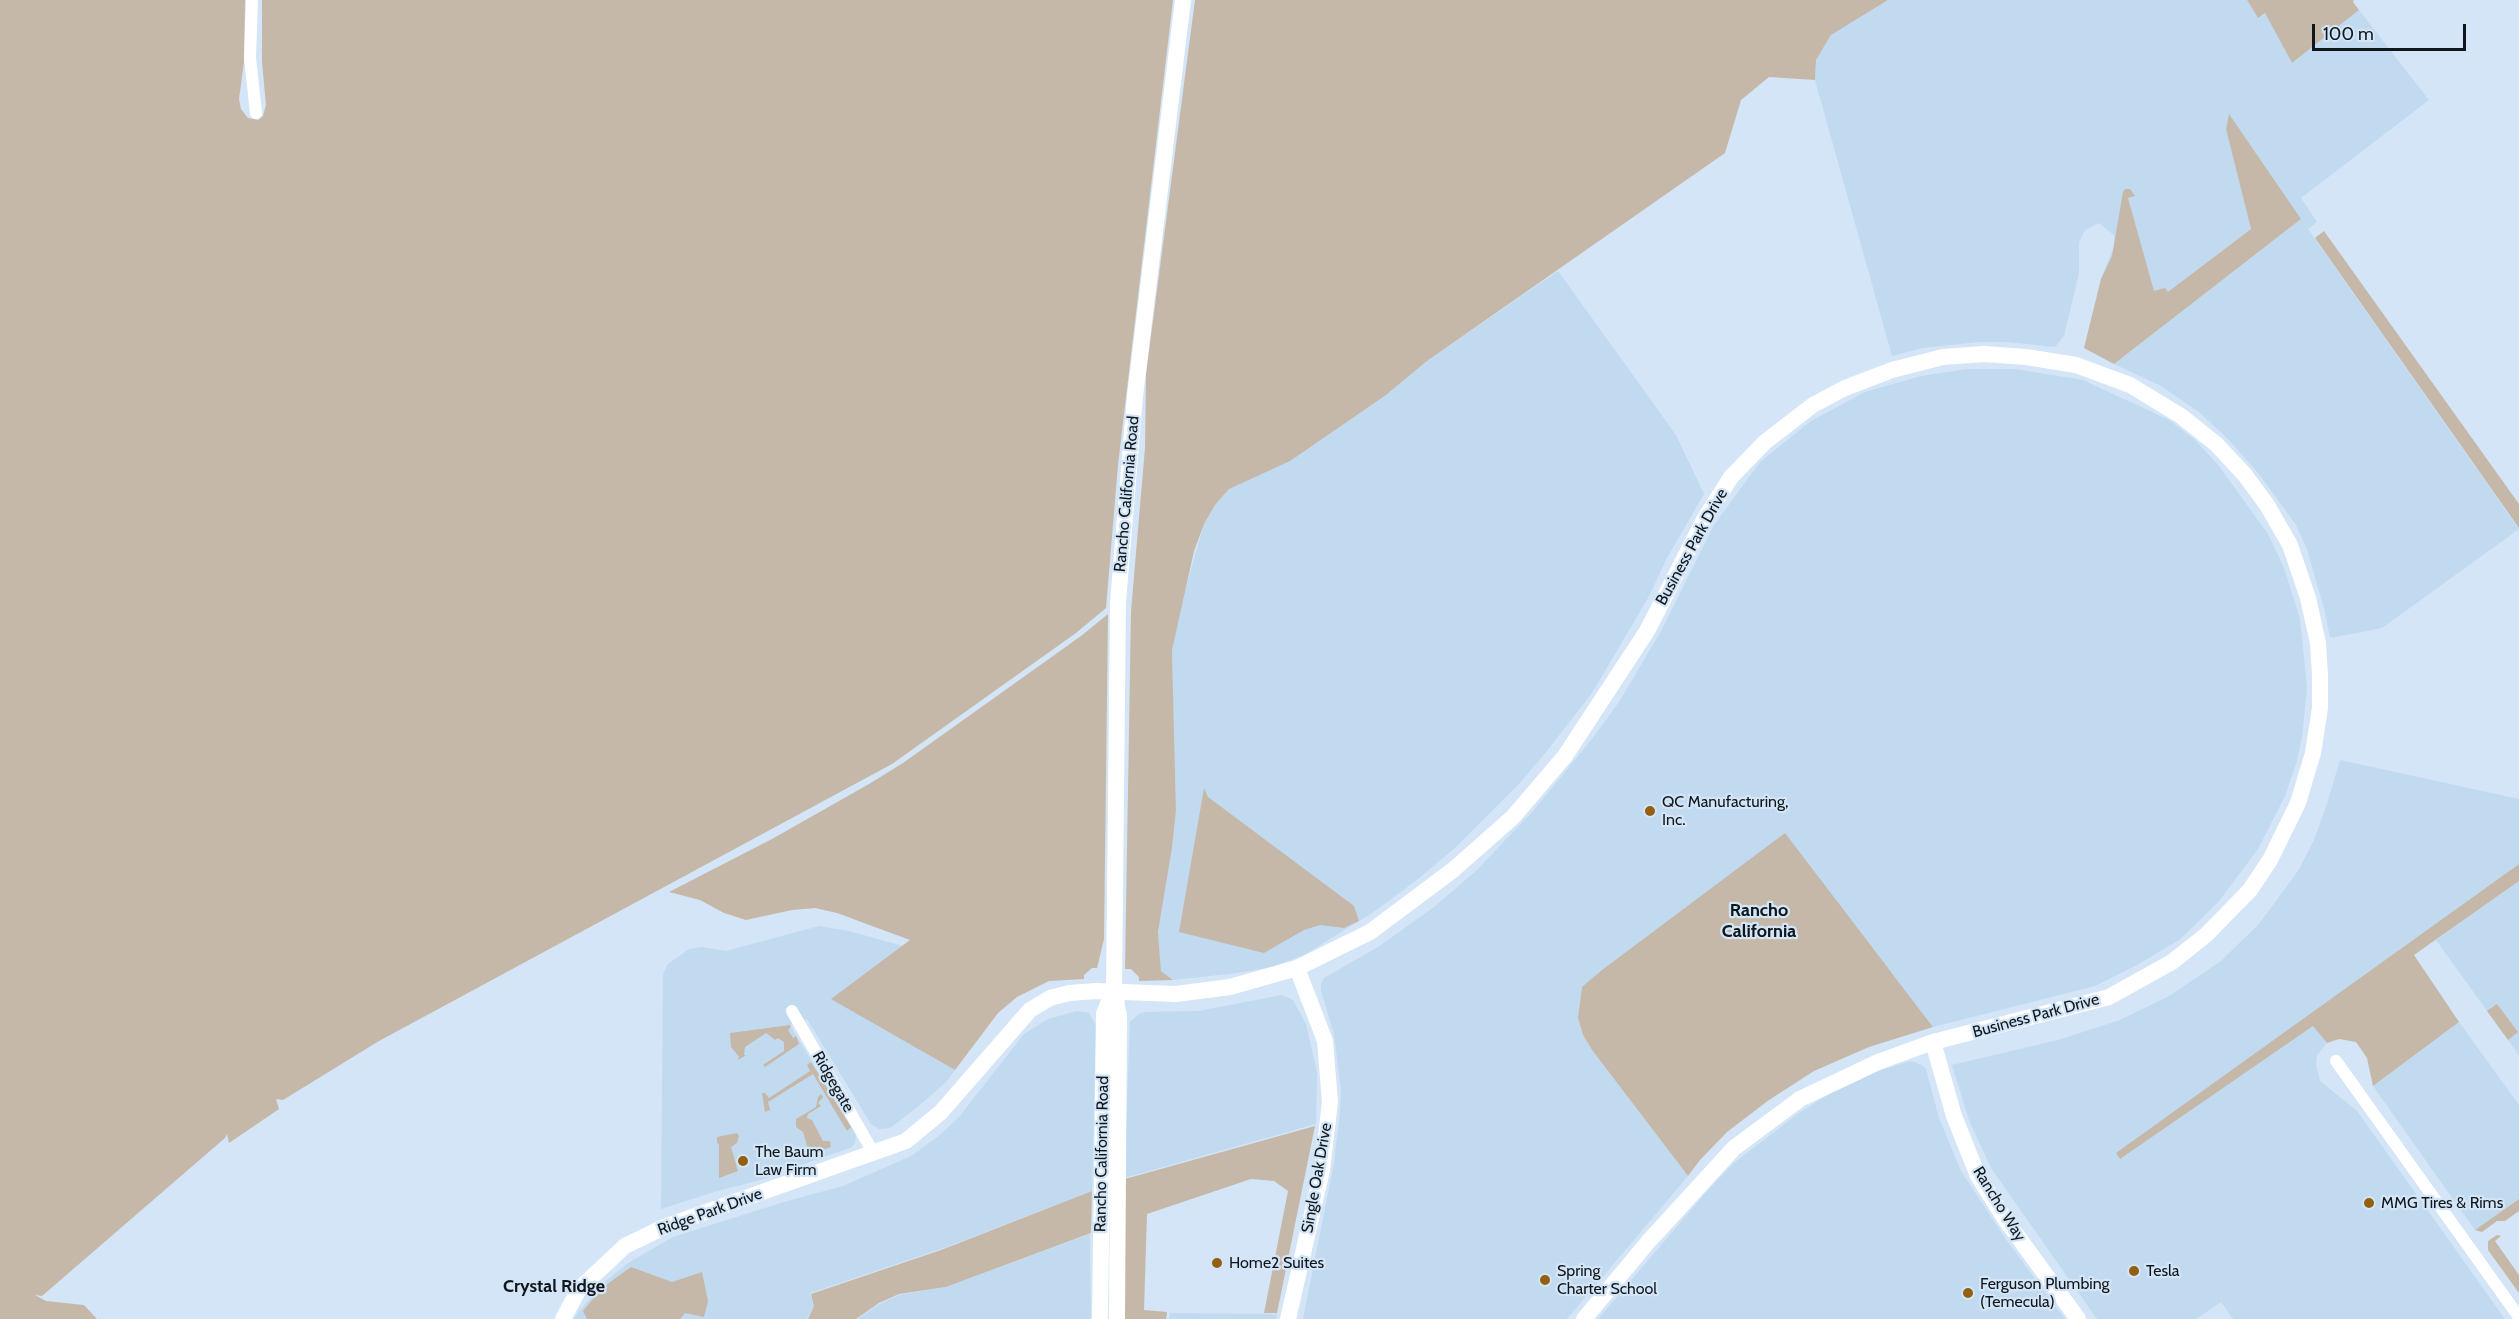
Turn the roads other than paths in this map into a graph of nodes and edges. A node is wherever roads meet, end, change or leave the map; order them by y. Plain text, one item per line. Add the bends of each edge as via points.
1 (252, 0) edge
2 (1183, 0) edge
3 (256, 113) dead end
4 (1297, 968) junction
5 (1114, 990) junction
6 (792, 1011) dead end
7 (1933, 1042) junction
8 (2336, 1061) dead end
9 (873, 1152) junction
10 (2519, 1317) edge
11 (563, 1319) edge
12 (1100, 1319) edge
13 (1117, 1319) edge
14 (1288, 1319) edge
15 (1584, 1319) edge
16 (2078, 1319) edge

1 - 3 street via 250,58
2 - 5 street, Rancho California Road via 1135,396 1120,571
4 - 5 street, Business Park Drive via 1202,992
4 - 7 street, Business Park Drive via 1370,932 1454,870 1513,817 1565,756 1647,631 1705,518 1731,477 1765,442 1813,405 1845,388 1943,357 1984,354 2076,365 2145,393 2207,437 2245,475 2290,545 2318,643 2320,708 2309,774 2287,828 2250,890 2206,935 2172,962 2109,997
4 - 14 street, Single Oak Drive via 1325,1041 1330,1102 1322,1170
5 - 9 street, Ridge Park Drive via 1069,993 1050,998 1030,1010 941,1112 906,1141
5 - 12 street, Rancho California Road via 1104,1014
5 - 13 street, Rancho California Road via 1119,1016
6 - 9 street, Ridgegate
7 - 15 street, Business Park Drive via 1878,1062 1800,1099 1734,1148
7 - 16 street, Rancho Way via 1954,1116 1978,1176
8 - 10 street
9 - 11 street, Ridge Park Drive via 664,1227 625,1246 579,1289

